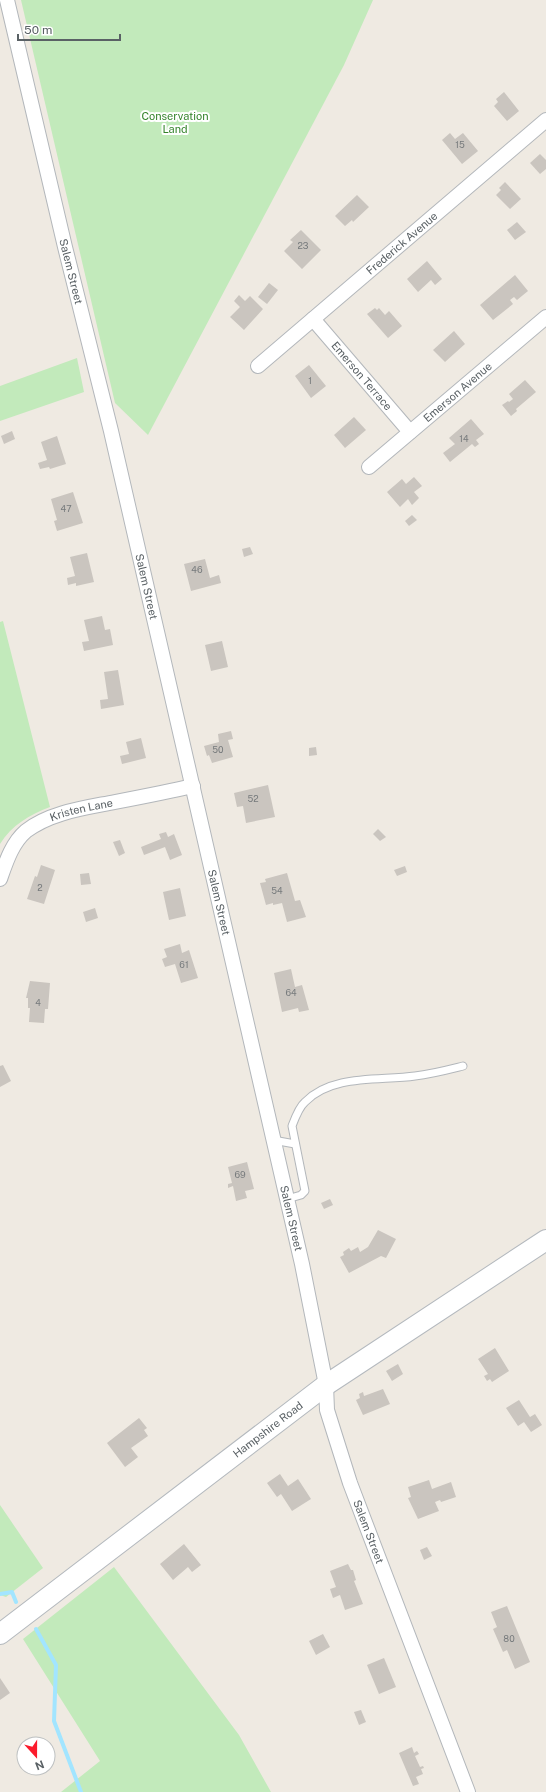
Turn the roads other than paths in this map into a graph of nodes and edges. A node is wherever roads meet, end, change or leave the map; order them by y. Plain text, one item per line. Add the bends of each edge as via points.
1 (7, 0) edge
2 (546, 120) edge
3 (546, 317) edge
4 (313, 319) junction
5 (258, 366) dead end
6 (410, 432) junction
7 (369, 466) dead end
8 (193, 786) junction
9 (0, 879) edge
10 (463, 1066) dead end
11 (273, 1140) junction
12 (295, 1144) junction
13 (287, 1199) junction
14 (546, 1240) edge
15 (326, 1386) junction
16 (0, 1634) edge
17 (468, 1792) edge

1 - 8 street, Salem Street via 63,240 112,431
2 - 4 street, Frederick Avenue
3 - 6 street, Emerson Avenue
4 - 5 street, Frederick Avenue
4 - 6 street, Emerson Terrace
6 - 7 street, Emerson Avenue
8 - 9 street, Kristen Lane via 49,818 26,831 18,840
8 - 11 street, Salem Street
10 - 12 lane via 416,1076 348,1081 328,1086 304,1102 292,1126
11 - 12 lane
11 - 13 street, Salem Street
12 - 13 lane via 305,1191 301,1195
13 - 15 street, Salem Street
14 - 15 street, Hampshire Road
15 - 16 street, Hampshire Road
15 - 17 street, Salem Street via 327,1410 350,1483

